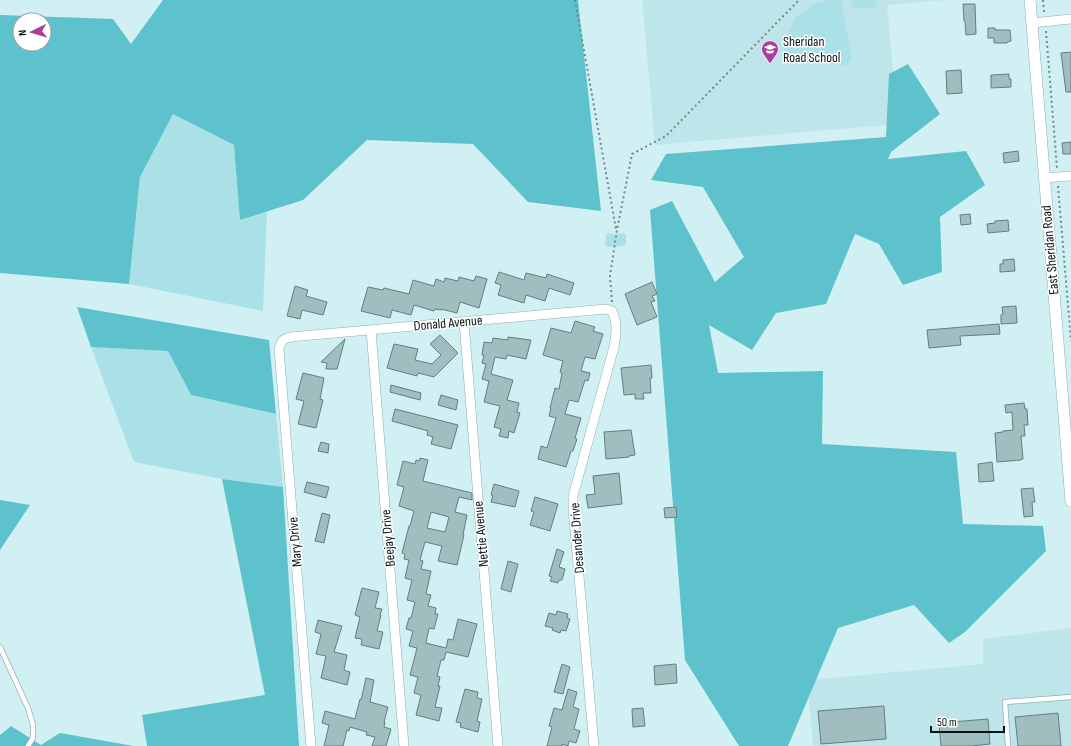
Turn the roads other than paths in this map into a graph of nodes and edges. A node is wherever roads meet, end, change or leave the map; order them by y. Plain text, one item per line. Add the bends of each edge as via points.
1 (1030, 0) edge
2 (1071, 19) edge
3 (1032, 23) junction
4 (1071, 176) edge
5 (1044, 178) junction
6 (612, 311) joint
7 (464, 322) junction
8 (371, 330) junction
9 (284, 339) joint
10 (1068, 432) edge
11 (1071, 501) edge
12 (0, 647) edge
13 (1071, 697) edge
14 (28, 746) edge
15 (311, 746) edge
16 (404, 746) edge
17 (498, 746) edge
18 (594, 746) edge
19 (1008, 746) edge

1 - 3 street, East Sheridan Road
2 - 3 street
3 - 5 street, East Sheridan Road
4 - 5 street
5 - 10 street, East Sheridan Road
6 - 7 street, Donald Avenue via 606,309
6 - 18 street, Desander Drive via 616,318 614,348 573,496
7 - 8 street, Donald Avenue
7 - 17 street, Nettie Avenue
8 - 9 street, Donald Avenue
8 - 16 street, Beejay Drive
9 - 15 street, Mary Drive via 280,343 280,349
10 - 11 street, East Sheridan Road
12 - 14 lane via 33,724 33,738
13 - 19 lane via 1005,702

